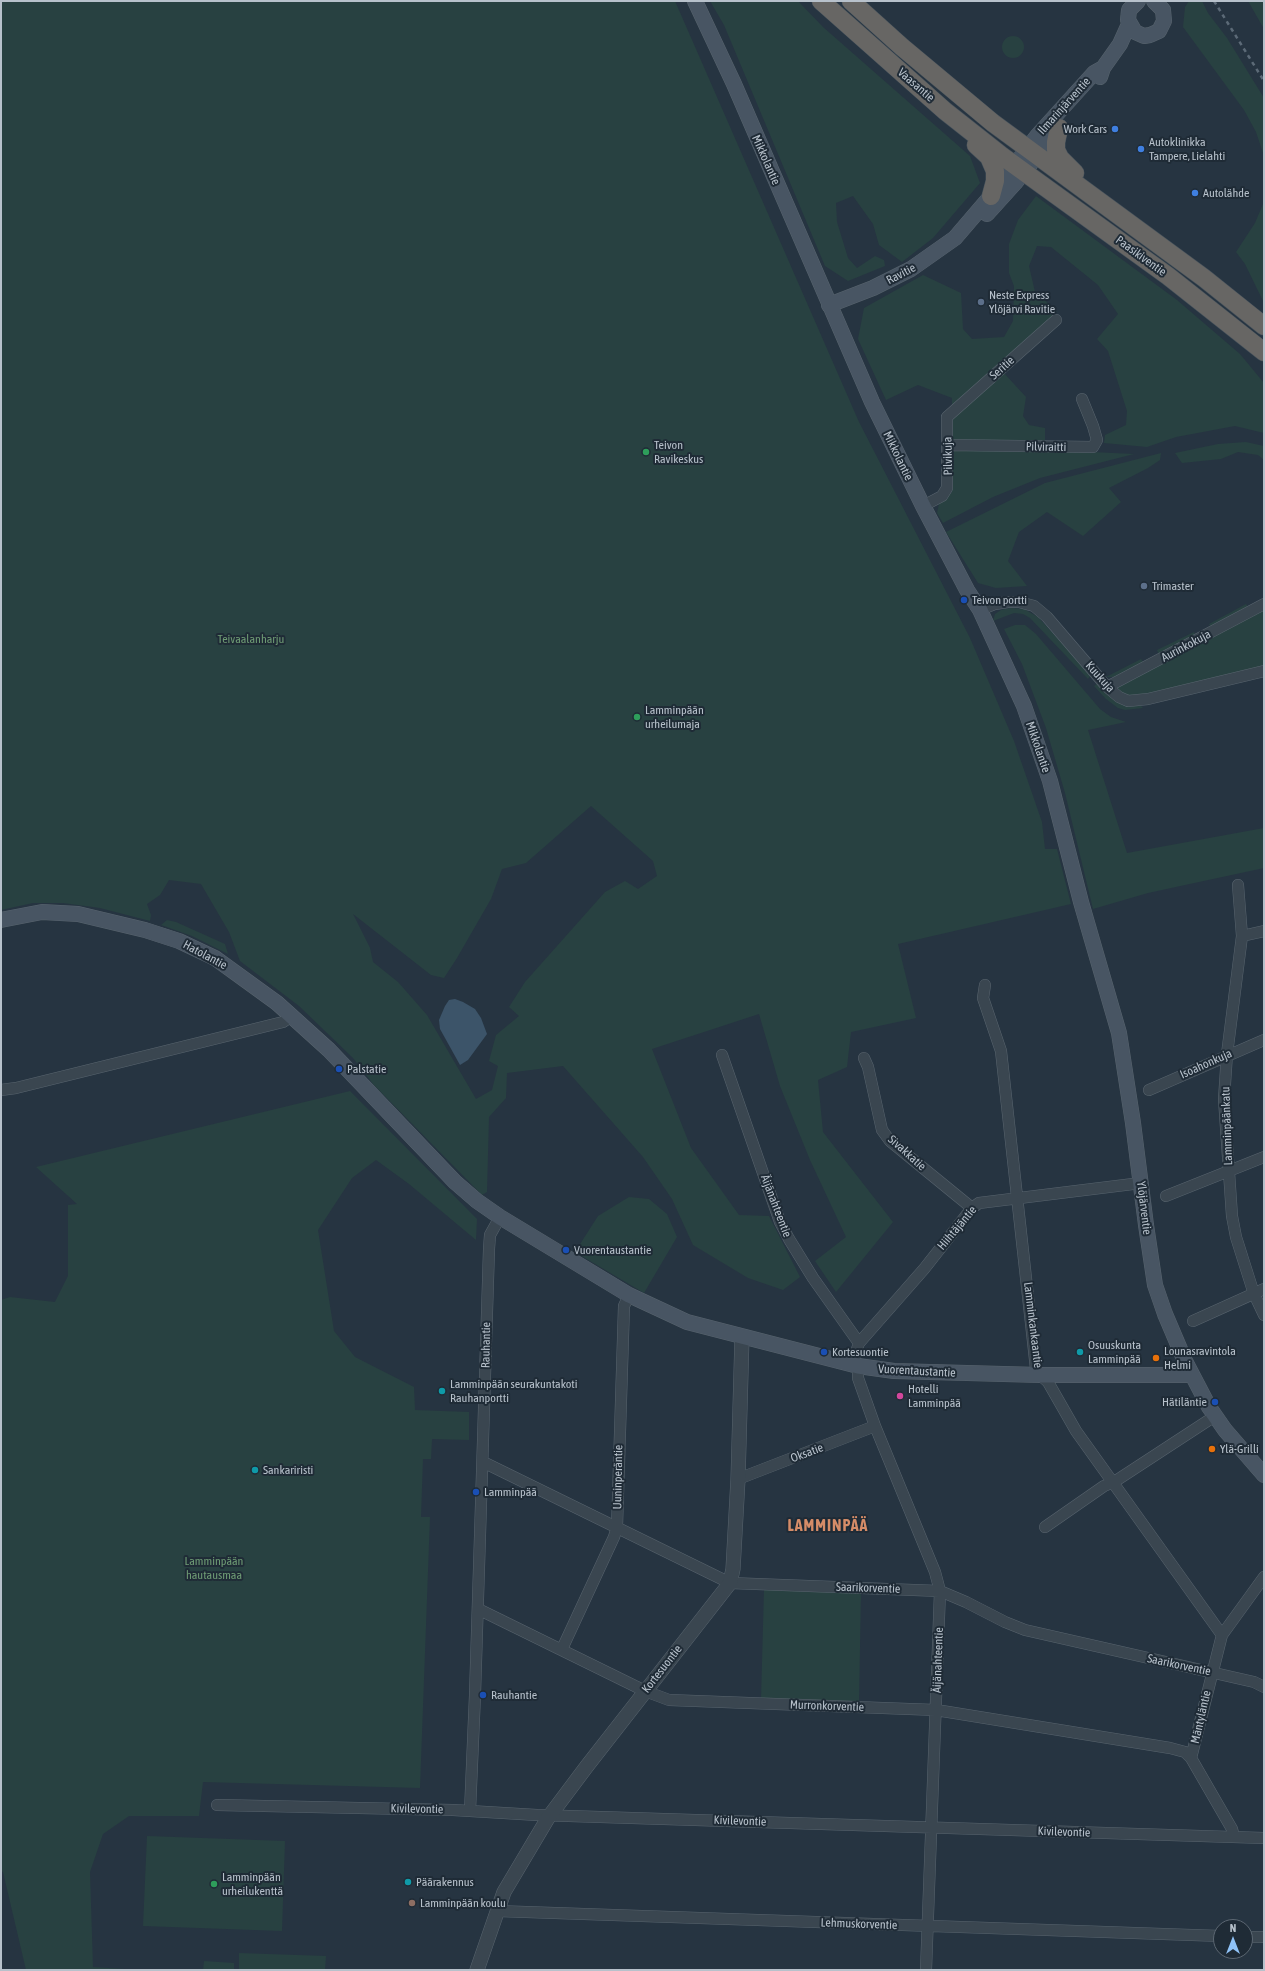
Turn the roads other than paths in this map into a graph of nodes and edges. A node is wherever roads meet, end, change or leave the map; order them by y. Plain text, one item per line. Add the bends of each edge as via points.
1 (695, 1) edge
2 (821, 1) edge
3 (851, 1) edge
4 (1161, 4) edge
5 (1133, 14) edge
6 (1103, 68) junction
7 (945, 111) junction
8 (1059, 128) junction
9 (1032, 152) junction
10 (1019, 168) junction
11 (991, 196) junction
12 (1124, 219) junction
13 (964, 229) junction
14 (829, 305) junction
15 (1056, 320) dead end
16 (1264, 326) edge
17 (1264, 352) edge
18 (1082, 399) dead end
19 (947, 417) joint
20 (948, 445) junction
21 (923, 506) junction
22 (1264, 604) edge
23 (980, 610) junction
24 (1264, 671) edge
25 (1107, 687) junction
26 (1238, 885) dead end
27 (1085, 915) joint
28 (1, 920) edge
29 (1264, 931) edge
30 (1242, 936) junction
31 (985, 985) dead end
32 (292, 1016) junction
33 (1264, 1040) edge
34 (1227, 1054) junction
35 (722, 1055) dead end
36 (864, 1058) dead end
37 (368, 1089) joint
38 (1, 1090) edge
39 (1148, 1090) dead end
40 (1264, 1157) edge
41 (1228, 1170) junction
42 (1141, 1183) junction
43 (1166, 1196) dead end
44 (1016, 1198) junction
45 (972, 1208) junction
46 (500, 1217) junction
47 (1264, 1289) edge
48 (1254, 1294) junction
49 (629, 1295) junction
50 (1264, 1315) edge
51 (1193, 1321) dead end
52 (742, 1337) junction
53 (859, 1343) junction
54 (855, 1365) junction
55 (1040, 1375) junction
56 (1192, 1375) junction
57 (1214, 1416) junction
58 (875, 1426) junction
59 (483, 1462) junction
60 (1264, 1475) edge
61 (738, 1479) junction
62 (1114, 1482) junction
63 (617, 1527) junction
64 (1045, 1527) dead end
65 (1264, 1577) edge
66 (730, 1583) junction
67 (940, 1591) junction
68 (478, 1609) junction
69 (1222, 1634) junction
70 (562, 1649) junction
71 (1212, 1672) junction
72 (1264, 1687) edge
73 (645, 1691) junction
74 (936, 1710) junction
75 (1191, 1758) junction
76 (217, 1805) dead end
77 (470, 1811) junction
78 (551, 1814) junction
79 (930, 1828) junction
80 (1234, 1837) junction
81 (1264, 1838) edge
82 (496, 1911) junction
83 (928, 1926) junction
84 (1213, 1936) edge
85 (1253, 1937) edge
86 (1264, 1937) edge
87 (477, 1970) edge
88 (926, 1970) edge

1 - 14 main road, Mikkolantie via 734,84
2 - 7 highway, Vaasantie
3 - 9 highway, Vaasantie via 914,57
4 - 5 main road via 1164,21 1159,30 1150,35
5 - 6 main road, Ilmarinjärventie via 1120,44
6 - 8 main road, Ilmarinjärventie via 1100,78
6 - 9 main road, Ilmarinjärventie via 1094,73
7 - 10 highway, Vaasantie
7 - 11 highway via 958,131 989,157 995,177
8 - 9 main road, Ilmarinjärventie
8 - 12 highway via 1056,146 1060,158 1119,208
9 - 10 main road, Ravitie
9 - 12 highway, Paasikiventie
10 - 11 main road, Ravitie
10 - 13 main road, Ravitie via 984,217
10 - 17 highway, Paasikiventie via 1168,276
11 - 13 main road, Ravitie
12 - 16 highway, Paasikiventie
13 - 14 main road, Ravitie via 912,269
14 - 21 main road, Mikkolantie via 866,389
15 - 19 street, Seritie
18 - 20 street, Pilviraitti via 1093,426 1096,440 1093,448
19 - 20 street, Pilvikuja
20 - 21 street, Pilvikuja via 946,491 942,496
21 - 23 main road, Mikkolantie
22 - 25 street, Aurinkokuja
23 - 25 street, Kuukuja via 1008,602 1034,606 1047,617
23 - 27 main road, Mikkolantie via 1011,676 1034,734 1050,781
24 - 25 street, Kuukuja via 1132,701 1119,697
26 - 30 street, Lamminpäänkatu
27 - 42 main road, Ylöjärventie via 1119,1033
28 - 32 main road, Hatolantie via 42,912 67,912 145,930 179,941 215,958
29 - 30 street
30 - 34 street, Lamminpäänkatu
31 - 44 street, Lamminkankaantie via 983,998 1001,1051
32 - 37 main road, Hatolantie
32 - 38 street via 277,1024
33 - 34 street, Isoahonkuja
34 - 39 street, Isoahonkuja
34 - 41 street, Lamminpäänkatu via 1224,1099
35 - 53 street, Äijänahteentie via 788,1239
36 - 45 street, Sivakkatie via 882,1130 890,1140
37 - 46 main road, Vuorentaustantie via 455,1182
40 - 41 street
41 - 43 street
41 - 48 street, Lamminpäänkatu via 1236,1237
42 - 44 street, Hiihtäjäntie
42 - 56 main road, Ylöjärventie via 1155,1285
44 - 45 street, Hiihtäjäntie via 978,1203
44 - 55 street, Lamminkankaantie via 1036,1369
45 - 53 street, Hiihtäjäntie via 924,1269
46 - 49 main road, Vuorentaustantie
46 - 59 street, Rauhantie via 490,1235 489,1249
47 - 48 street
48 - 50 street, Lamminpäänkatu
48 - 51 street
49 - 52 main road, Vuorentaustantie via 687,1322
49 - 63 street, Uuninperäntie via 624,1306
52 - 54 main road, Vuorentaustantie
52 - 61 street, Kortesuontie
53 - 54 street, Hiihtäjäntie
54 - 55 main road, Vuorentaustantie via 894,1371
54 - 58 street, Äijänahteentie
55 - 56 main road, Vuorentaustantie
55 - 62 street, Lamminkankaantie via 1048,1382 1076,1431
56 - 57 main road, Ylöjärventie
57 - 60 main road, Ylöjärventie
57 - 62 street
58 - 61 street, Oksatie
58 - 67 street, Äijänahteentie
59 - 63 street, Saarikorventie
59 - 68 street, Rauhantie
61 - 66 street, Kortesuontie via 734,1569
62 - 64 street via 1104,1486
62 - 69 street, Lamminkankaantie
63 - 66 street, Saarikorventie
63 - 70 street, Uuninperäntie
65 - 69 street, Mäntyläntie
66 - 67 street, Saarikorventie
66 - 73 street, Kortesuontie
67 - 71 street, Saarikorventie via 1025,1630
67 - 74 street, Äijänahteentie
68 - 70 street, Murronkorventie
68 - 77 street, Rauhantie
69 - 71 street, Mäntyläntie
70 - 73 street, Murronkorventie
71 - 72 street, Saarikorventie via 1254,1682
71 - 75 street, Mäntyläntie
73 - 74 street, Murronkorventie via 669,1700 680,1701
73 - 78 street, Kortesuontie
74 - 75 street, Murronkorventie via 1170,1748 1185,1752
74 - 79 street, Äijänahteentie
75 - 80 street, Mäntyläntie via 1229,1823
76 - 77 street, Kivilevontie
77 - 78 street, Kivilevontie
78 - 79 street, Kivilevontie
78 - 82 street, Kortesuontie via 509,1882
79 - 80 street, Kivilevontie
79 - 83 street, Äijänahteentie
80 - 81 street, Kivilevontie
82 - 83 street, Lehmuskorventie
82 - 87 street, Kortesuontie
83 - 84 street, Lehmuskorventie
83 - 88 street, Äijänahteentie
85 - 86 street

